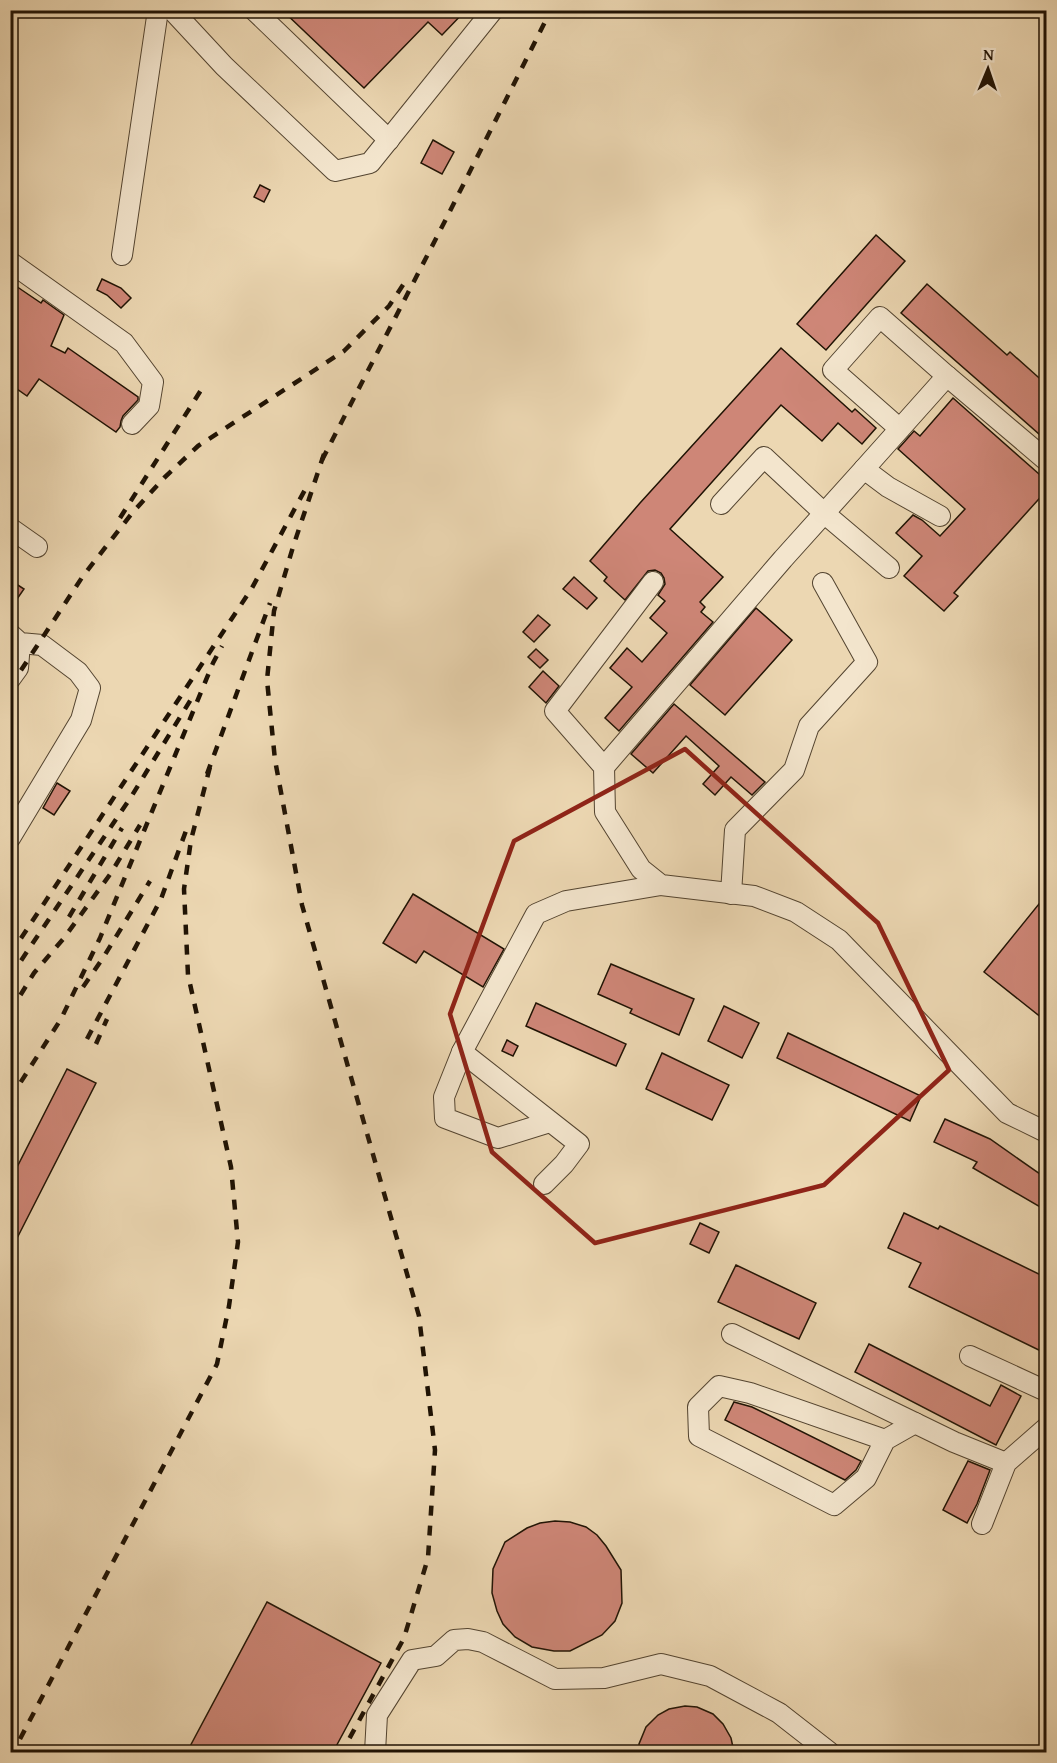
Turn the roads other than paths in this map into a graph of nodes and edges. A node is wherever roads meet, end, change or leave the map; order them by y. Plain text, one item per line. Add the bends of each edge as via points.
1 (158, 10) edge
2 (172, 10) edge
3 (254, 10) edge
4 (493, 10) edge
5 (389, 140) junction
6 (122, 255) dead end
7 (10, 262) edge
8 (947, 376) junction
9 (132, 424) dead end
10 (900, 429) junction
11 (1047, 460) edge
12 (864, 469) junction
13 (721, 504) dead end
14 (824, 513) junction
15 (940, 516) dead end
16 (10, 528) edge
17 (37, 547) dead end
18 (889, 568) dead end
19 (653, 582) dead end
20 (823, 583) dead end
21 (15, 639) edge
22 (10, 679) edge
23 (604, 767) junction
24 (10, 838) edge
25 (661, 885) junction
26 (731, 894) junction
27 (462, 1052) junction
28 (550, 1122) junction
29 (1047, 1132) edge
30 (544, 1184) dead end
31 (732, 1334) dead end
32 (970, 1356) dead end
33 (1047, 1391) edge
34 (915, 1423) junction
35 (1047, 1428) edge
36 (885, 1440) junction
37 (1006, 1463) junction
38 (982, 1524) dead end
39 (375, 1752) edge
40 (829, 1752) edge

1 - 6 street
2 - 5 street via 224,66 335,171 370,163
3 - 5 street
4 - 5 street
7 - 9 street via 124,343 153,382 149,406
8 - 10 street
8 - 10 street via 880,317 833,370
8 - 11 street
10 - 12 street
12 - 14 street
12 - 15 street
13 - 14 street via 764,457
14 - 18 street
14 - 23 street
16 - 17 street
19 - 23 street via 555,711
20 - 26 street via 867,662 808,726 794,770 735,830
21 - 22 street via 18,668
21 - 24 street via 42,645 78,672 90,688 81,720
23 - 25 street via 605,812 641,869
25 - 26 street
25 - 27 street via 566,901 536,914
26 - 29 street via 754,896 796,912 839,940 1007,1113
27 - 28 street
27 - 28 street via 444,1097 445,1118 498,1138
28 - 30 street via 579,1144
31 - 34 street
32 - 33 street
34 - 36 street
34 - 37 street
35 - 37 street
36 - 36 street via 866,1478 834,1505 699,1436 698,1407 719,1386
37 - 38 street
39 - 40 street via 377,1715 412,1660 436,1656 454,1640 468,1639 483,1642 555,1679 604,1678 661,1664 710,1676 779,1713

